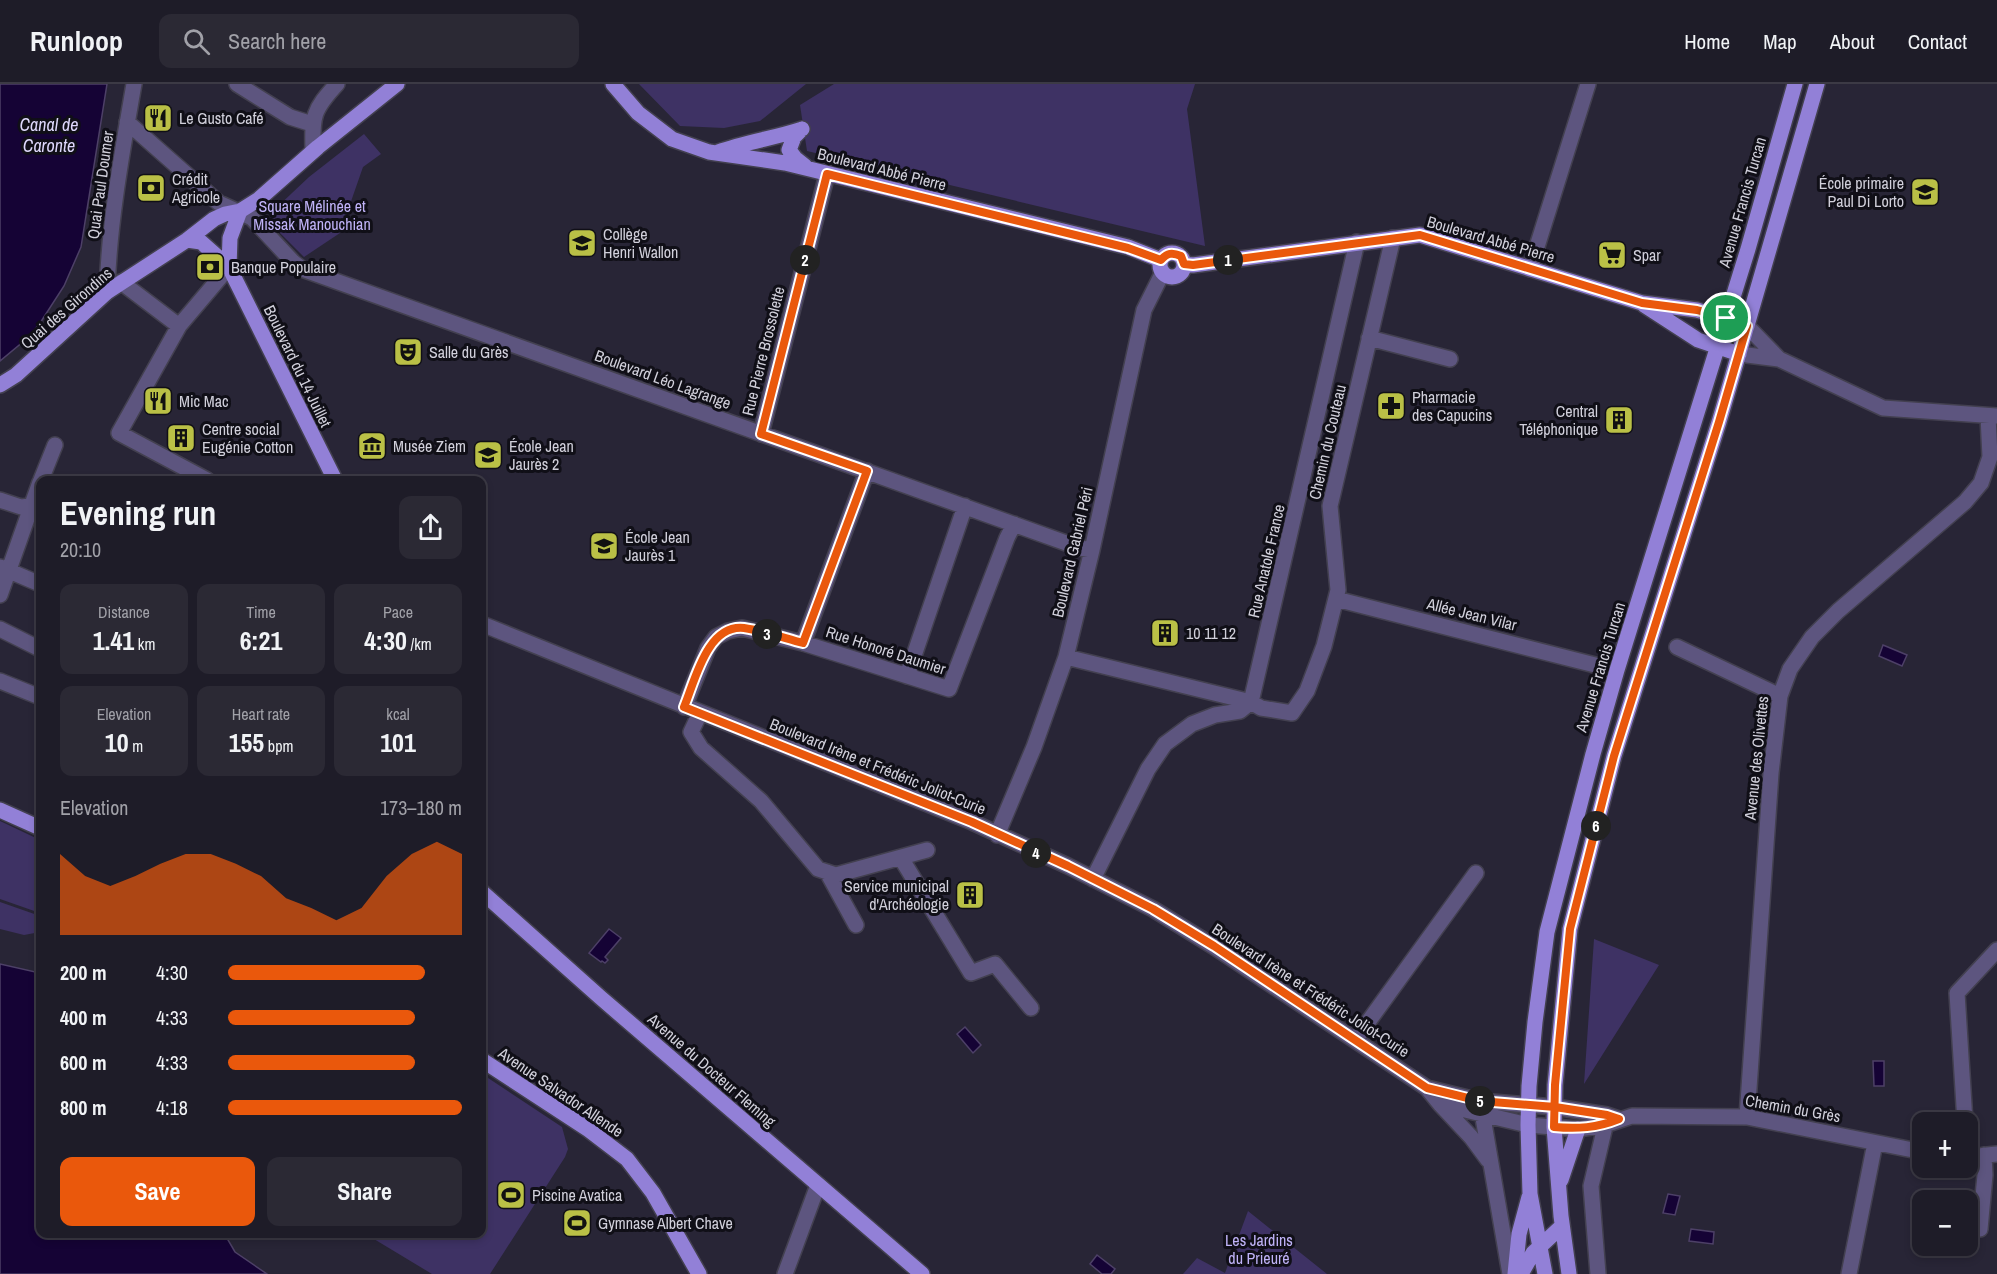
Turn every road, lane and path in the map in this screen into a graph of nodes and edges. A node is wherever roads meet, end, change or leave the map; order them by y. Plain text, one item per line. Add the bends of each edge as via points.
1 (134, 84) edge
2 (237, 84) edge
3 (337, 84) edge
4 (397, 84) edge
5 (614, 84) edge
6 (1588, 84) edge
7 (1796, 84) edge
8 (1817, 84) edge
9 (127, 122) junction
10 (312, 124) junction
11 (313, 151) junction
12 (715, 153) junction
13 (808, 169) junction
14 (827, 174) junction
15 (240, 212) junction
16 (1393, 238) junction
17 (188, 240) junction
18 (1358, 242) junction
19 (1162, 266) junction
20 (230, 267) junction
21 (1530, 269) junction
22 (121, 282) junction
23 (107, 292) junction
24 (1642, 303) junction
25 (1726, 318) junction
26 (179, 326) junction
27 (1747, 326) junction
28 (1369, 338) junction
29 (1717, 348) junction
30 (1738, 354) junction
31 (1450, 359) dead end
32 (1779, 359) junction
33 (0, 385) edge
34 (1992, 416) edge
35 (761, 434) junction
36 (55, 445) dead end
37 (867, 471) junction
38 (43, 476) edge
39 (199, 476) edge
40 (333, 476) edge
41 (0, 500) edge
42 (965, 506) junction
43 (35, 508) edge
44 (1014, 524) junction
45 (1092, 550) junction
46 (4, 568) edge
47 (36, 582) edge
48 (0, 595) edge
49 (1336, 599) junction
50 (486, 626) edge
51 (0, 629) edge
52 (803, 643) junction
53 (36, 647) edge
54 (1677, 648) dead end
55 (1066, 657) junction
56 (1599, 666) dead end
57 (907, 676) junction
58 (0, 681) edge
59 (36, 695) edge
60 (1780, 696) junction
61 (1251, 702) junction
62 (684, 707) junction
63 (700, 714) junction
64 (0, 810) edge
65 (36, 826) edge
66 (997, 835) junction
67 (927, 850) dead end
68 (901, 858) junction
69 (827, 872) junction
70 (1476, 873) dead end
71 (1093, 879) junction
72 (486, 896) edge
73 (856, 925) dead end
74 (1997, 950) edge
75 (1031, 1008) dead end
76 (1355, 1040) junction
77 (486, 1063) edge
78 (1427, 1088) junction
79 (1440, 1104) junction
80 (1529, 1104) junction
81 (1481, 1107) junction
82 (1555, 1107) junction
83 (1964, 1112) edge
84 (1747, 1117) junction
85 (1610, 1120) junction
86 (1528, 1125) junction
87 (1554, 1127) junction
88 (1578, 1129) junction
89 (1875, 1143) junction
90 (1912, 1150) edge
91 (1991, 1155) edge
92 (1490, 1162) junction
93 (818, 1185) junction
94 (1559, 1185) junction
95 (1530, 1194) junction
96 (1562, 1226) junction
97 (1980, 1229) dead end
98 (1540, 1247) junction
99 (1568, 1271) edge
100 (699, 1274) edge
101 (785, 1274) edge
102 (922, 1274) edge
103 (1510, 1274) edge
104 (1515, 1274) edge
105 (1521, 1274) edge
106 (1545, 1274) edge
107 (1599, 1274) edge
108 (1848, 1274) edge

1 - 9 street, Quai Paul Doumer
2 - 10 street via 290,117
3 - 10 street via 315,113
4 - 11 main road, Quai des Girondins
5 - 12 main road, Boulevard Abbé Pierre via 638,113 672,139
6 - 21 street
7 - 25 main road, Avenue Francis Turcan
8 - 27 main road
9 - 15 street, Boulevard Léo Lagrange via 219,203
9 - 23 street, Quai Paul Doumer via 108,248
10 - 11 street
11 - 15 main road, Quai des Girondins
12 - 13 main road, Boulevard Abbé Pierre
12 - 13 main road via 802,129 789,150
13 - 14 main road, Boulevard Abbé Pierre
14 - 19 main road, Boulevard Abbé Pierre via 1128,248
14 - 35 street, Rue Pierre Brossolette
15 - 17 main road, Quai des Girondins via 214,219
15 - 20 main road, Boulevard du 14 Juillet via 230,238
15 - 35 street, Boulevard Léo Lagrange via 302,269
16 - 18 main road, Boulevard Abbé Pierre
16 - 21 main road, Boulevard Abbé Pierre via 1420,235
16 - 28 street, Chemin du Couteau
17 - 20 main road, Boulevard du 14 Juillet via 201,242
17 - 22 main road, Quai des Girondins
18 - 19 main road, Boulevard Abbé Pierre via 1184,264 1178,275 1167,276
18 - 61 street, Rue Anatole France
19 - 45 street, Boulevard Gabriel Péri via 1144,310
20 - 26 street
20 - 40 main road, Boulevard du 14 Juillet
21 - 24 main road, Boulevard Abbé Pierre
22 - 23 main road, Quai des Girondins
22 - 26 street
23 - 33 main road, Quai des Girondins
24 - 25 main road, Boulevard Abbé Pierre
24 - 29 main road, Boulevard Abbé Pierre
25 - 27 main road, Boulevard Abbé Pierre
25 - 29 main road, Avenue Francis Turcan
26 - 39 street via 119,434
27 - 30 main road
27 - 32 street
28 - 31 street
28 - 49 street, Chemin du Couteau via 1330,506
29 - 30 main road, Boulevard Abbé Pierre
29 - 80 main road, Avenue Francis Turcan via 1617,670 1547,932
30 - 32 street
30 - 82 main road via 1614,756 1570,929
32 - 34 street via 1883,408
34 - 60 street, Avenue des Olivettes via 1990,457 1981,483 1965,502 1812,637 1790,669
35 - 37 street, Boulevard Léo Lagrange
36 - 38 street
37 - 42 street, Boulevard Léo Lagrange
37 - 52 street
41 - 43 street
42 - 44 street, Boulevard Léo Lagrange
42 - 57 street
43 - 46 street
44 - 45 street, Boulevard Léo Lagrange
44 - 57 street, Rue Honoré Daumier via 949,689
45 - 55 street, Boulevard Gabriel Péri
46 - 47 street
46 - 48 street
49 - 56 street, Allée Jean Vilar
49 - 61 street, Chemin du Couteau via 1324,646 1301,703 1292,713 1261,708
50 - 62 street, Boulevard Irène et Frédéric Joliot-Curie
51 - 53 street
52 - 57 street, Rue Honoré Daumier
52 - 62 street, Rue Honoré Daumier via 742,628 717,637 708,648
54 - 60 street
55 - 61 street
55 - 66 street, Boulevard Gabriel Péri
58 - 59 street
60 - 84 street, Avenue des Olivettes via 1770,784
61 - 71 street via 1240,711 1192,724 1165,744 1148,769
62 - 63 street, Boulevard Irène et Frédéric Joliot-Curie
63 - 66 street, Boulevard Irène et Frédéric Joliot-Curie
63 - 69 street via 691,732 701,748 760,801 818,868
64 - 65 main road
66 - 71 street, Boulevard Irène et Frédéric Joliot-Curie
67 - 68 street
68 - 69 street via 836,875
68 - 75 street via 971,973 995,964
69 - 73 street
70 - 76 street
71 - 76 street, Boulevard Irène et Frédéric Joliot-Curie via 1153,909
72 - 93 main road, Avenue du Docteur Fleming
74 - 83 street via 1958,993
76 - 78 street, Boulevard Irène et Frédéric Joliot-Curie
77 - 100 main road, Avenue Salvador Allende via 627,1159 653,1193
78 - 79 street, Boulevard Irène et Frédéric Joliot-Curie
78 - 81 street, Boulevard Irène et Frédéric Joliot-Curie
79 - 81 street, Boulevard Irène et Frédéric Joliot-Curie
79 - 92 street
80 - 81 street, Boulevard Irène et Frédéric Joliot-Curie
80 - 82 street, Boulevard Irène et Frédéric Joliot-Curie
80 - 86 main road, Avenue Francis Turcan
81 - 86 street, Boulevard Irène et Frédéric Joliot-Curie
81 - 92 street
82 - 85 street, Chemin du Grès
82 - 87 main road
84 - 85 street, Chemin du Grès via 1632,1116
84 - 89 street, Chemin du Grès
85 - 88 street, Chemin du Grès
85 - 107 street via 1591,1186
86 - 87 street, Boulevard Irène et Frédéric Joliot-Curie
86 - 95 main road, Avenue Francis Turcan
87 - 88 street, Chemin du Grès
87 - 94 main road
88 - 94 main road
89 - 90 street, Chemin du Grès
89 - 108 street
91 - 97 street
92 - 103 street
93 - 101 street
93 - 102 main road, Avenue du Docteur Fleming
94 - 96 main road
95 - 98 main road, Avenue Francis Turcan
95 - 104 main road via 1519,1234
96 - 98 main road
96 - 99 main road
98 - 99 main road
98 - 105 main road
98 - 106 main road, Avenue Francis Turcan

